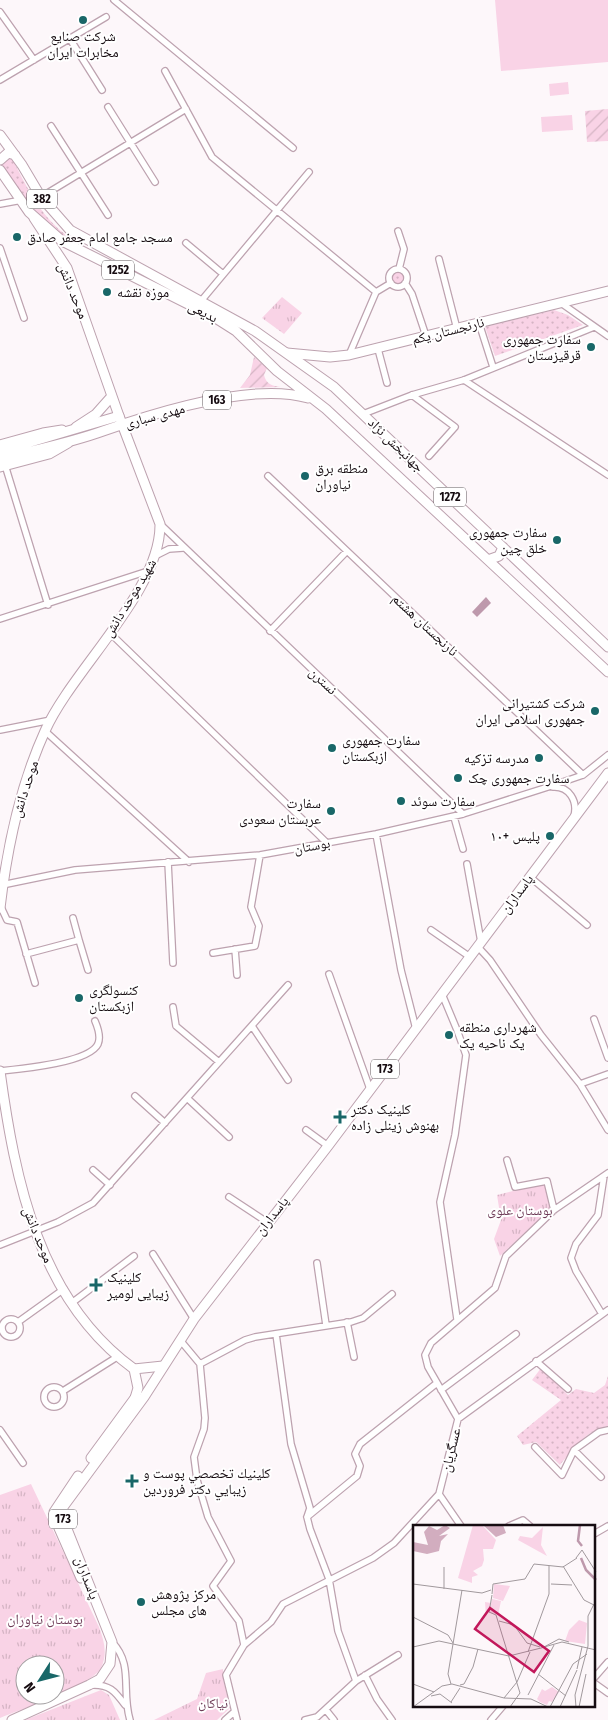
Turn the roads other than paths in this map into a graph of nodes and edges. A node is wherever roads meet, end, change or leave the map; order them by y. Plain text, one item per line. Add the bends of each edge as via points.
1 (114, 0) edge
2 (0, 12) edge
3 (106, 18) dead end
4 (70, 39) junction
5 (34, 60) junction
6 (164, 71) dead end
7 (0, 80) edge
8 (102, 90) dead end
9 (108, 107) dead end
10 (186, 109) junction
11 (51, 126) dead end
12 (0, 135) edge
13 (130, 142) junction
14 (293, 148) dead end
15 (15, 155) junction
16 (0, 160) edge
17 (0, 169) edge
18 (309, 172) dead end
19 (81, 173) junction
20 (155, 182) dead end
21 (41, 197) junction
22 (22, 200) junction
23 (0, 204) edge
24 (277, 210) junction
25 (30, 212) junction
26 (108, 215) dead end
27 (398, 231) dead end
28 (79, 236) joint
29 (186, 243) dead end
30 (0, 248) edge
31 (439, 259) dead end
32 (399, 269) junction
33 (223, 274) junction
34 (391, 283) junction
35 (405, 283) junction
36 (608, 291) edge
37 (376, 292) junction
38 (201, 302) junction
39 (561, 303) junction
40 (24, 318) dead end
41 (479, 323) junction
42 (594, 327) junction
43 (457, 329) junction
44 (426, 336) junction
45 (608, 336) edge
46 (378, 349) junction
47 (287, 353) junction
48 (348, 355) junction
49 (493, 367) junction
50 (464, 380) junction
51 (388, 383) dead end
52 (412, 395) junction
53 (112, 396) junction
54 (313, 399) junction
55 (363, 414) junction
56 (120, 420) junction
57 (74, 428) junction
58 (0, 445) edge
59 (0, 451) edge
60 (429, 456) dead end
61 (2, 464) edge
62 (608, 475) edge
63 (268, 476) dead end
64 (160, 524) junction
65 (503, 547) junction
66 (183, 548) junction
67 (347, 551) junction
68 (155, 556) junction
69 (488, 560) junction
70 (148, 571) junction
71 (48, 605) junction
72 (0, 619) edge
73 (270, 631) junction
74 (110, 633) junction
75 (608, 648) edge
76 (608, 672) edge
77 (51, 720) junction
78 (0, 730) edge
79 (45, 731) junction
80 (608, 755) edge
81 (608, 773) edge
82 (583, 775) junction
83 (548, 787) junction
84 (463, 814) junction
85 (454, 817) junction
86 (574, 818) junction
87 (376, 834) junction
88 (327, 843) junction
89 (463, 849) dead end
90 (260, 855) junction
91 (168, 862) junction
92 (189, 862) junction
93 (467, 864) dead end
94 (530, 877) junction
95 (2, 885) junction
96 (0, 906) edge
97 (73, 918) dead end
98 (586, 925) dead end
99 (431, 930) dead end
100 (79, 940) junction
101 (479, 944) junction
102 (235, 949) junction
103 (214, 953) dead end
104 (26, 954) junction
105 (470, 957) junction
106 (172, 963) dead end
107 (88, 970) dead end
108 (329, 974) dead end
109 (237, 975) dead end
110 (35, 983) dead end
111 (288, 985) dead end
112 (442, 994) junction
113 (173, 1007) dead end
114 (594, 1019) dead end
115 (96, 1021) dead end
116 (252, 1026) junction
117 (416, 1029) junction
118 (608, 1058) edge
119 (220, 1062) junction
120 (0, 1071) edge
121 (608, 1074) edge
122 (288, 1080) dead end
123 (580, 1084) junction
124 (370, 1089) junction
125 (136, 1096) dead end
126 (187, 1098) junction
127 (2, 1100) edge
128 (165, 1123) junction
129 (306, 1130) dead end
130 (608, 1130) edge
131 (229, 1137) dead end
132 (328, 1146) junction
133 (507, 1160) dead end
134 (93, 1170) dead end
135 (606, 1174) edge
136 (110, 1185) junction
137 (230, 1197) dead end
138 (554, 1210) junction
139 (267, 1222) junction
140 (34, 1231) junction
141 (0, 1245) edge
142 (152, 1254) dead end
143 (134, 1256) dead end
144 (317, 1263) dead end
145 (64, 1289) junction
146 (392, 1294) dead end
147 (73, 1302) junction
148 (608, 1310) edge
149 (602, 1314) junction
150 (194, 1319) junction
151 (458, 1319) junction
152 (18, 1322) dead end
153 (348, 1322) junction
154 (326, 1325) junction
155 (276, 1334) junction
156 (516, 1334) dead end
157 (180, 1340) junction
158 (117, 1357) junction
159 (354, 1357) dead end
160 (536, 1361) junction
161 (200, 1364) junction
162 (163, 1366) junction
163 (134, 1369) junction
164 (437, 1383) junction
165 (441, 1390) junction
166 (568, 1390) dead end
167 (63, 1391) dead end
168 (458, 1419) junction
169 (0, 1430) edge
170 (608, 1430) edge
171 (535, 1447) dead end
172 (574, 1450) junction
173 (23, 1463) dead end
174 (601, 1477) dead end
175 (439, 1494) junction
176 (307, 1517) junction
177 (460, 1525) edge
178 (511, 1525) edge
179 (529, 1525) edge
180 (608, 1526) edge
181 (596, 1533) edge
182 (329, 1579) junction
183 (112, 1642) junction
184 (244, 1645) junction
185 (398, 1655) dead end
186 (608, 1662) edge
187 (365, 1675) junction
188 (596, 1676) edge
189 (356, 1681) junction
190 (596, 1684) edge
191 (89, 1685) junction
192 (608, 1693) edge
193 (125, 1705) junction
194 (500, 1708) edge
195 (326, 1710) junction
196 (234, 1712) junction
197 (12, 1720) edge
198 (130, 1720) edge
199 (226, 1720) edge
200 (237, 1720) edge
201 (305, 1720) edge
202 (334, 1720) edge
203 (392, 1720) edge
204 (491, 1720) edge

1 - 14 street
2 - 5 street
3 - 4 street
4 - 5 street
4 - 8 street
5 - 7 street
6 - 10 street
9 - 13 street
10 - 13 street
10 - 24 street via 212,157
11 - 19 street
12 - 15 main road, 382
13 - 19 street
13 - 20 street
15 - 16 main road via 8,153
15 - 21 main road, 382
17 - 22 main road, موحد دانش / 382
18 - 24 street
19 - 21 street
19 - 26 street
21 - 28 main road, 382 via 62,223
22 - 23 street
22 - 25 main road, موحد دانش / 382
24 - 33 street
24 - 37 street
25 - 53 main road, موحد دانش / 382 via 67,268
25 - 54 main road, بدیعی / 1252 via 70,246 226,324
27 - 32 street via 404,249
28 - 38 main road, بدیعی / 1252
29 - 33 street
30 - 40 street
31 - 43 street
32 - 34 street via 390,274
32 - 35 street via 406,275
33 - 38 street
34 - 35 street via 398,286
34 - 37 street
35 - 44 street
36 - 39 main road, نارنجستان یکم
37 - 48 street
38 - 47 main road, بدیعی / 1252
39 - 41 main road, نارنجستان یکم
39 - 42 street
41 - 43 main road, نارنجستان یکم
41 - 49 street
42 - 45 street
42 - 49 street
43 - 44 main road, نارنجستان یکم
44 - 46 main road, نارنجستان یکم
46 - 48 main road, نارنجستان یکم
46 - 51 street
47 - 48 main road, نارنجستان یکم via 330,357
47 - 55 main road, جهانبخش نژاد / 1272 via 334,387
49 - 50 street
50 - 52 street
50 - 62 street
52 - 55 street
52 - 60 street via 455,427
53 - 56 main road, موحد دانش / 382
53 - 57 main road via 96,414
54 - 56 main road, مهدی سباری / 163 via 294,394 254,394
54 - 69 main road, جهانبخش نژاد / 1272
55 - 65 main road, جهانبخش نژاد / 1272
56 - 57 main road, مهدی سباری / 163
56 - 61 main road, مهدی سباری / 163
56 - 64 main road, شهید موحد دانش / 382
57 - 58 main road
57 - 59 main road, مهدی سباری / 163
61 - 71 street
63 - 67 street, نارنجستان هشتم
64 - 66 street, نسترن
64 - 68 main road, شهید موحد دانش / 382 via 160,541
65 - 69 main road via 499,556
65 - 75 main road, جهانبخش نژاد / 1272
66 - 68 street
66 - 73 street, نسترن
67 - 73 street
67 - 82 street, نارنجستان هشتم
68 - 70 main road, شهید موحد دانش / 382
69 - 76 main road, جهانبخش نژاد / 1272
70 - 71 street
70 - 74 main road, شهید موحد دانش / 382
71 - 72 street
73 - 84 street, نسترن
74 - 77 main road, شهید موحد دانش / 382
74 - 88 street
77 - 78 street
77 - 79 main road, شهید موحد دانش / 382
79 - 92 street
79 - 95 main road, موحد دانش / 382 via 19,807
80 - 82 street, بوستان
81 - 86 main road, پاسداران / 173
82 - 83 street, بوستان
83 - 84 street, بوستان
83 - 86 street via 568,791 574,802
84 - 85 street, بوستان
85 - 87 street, بوستان
85 - 89 street
86 - 94 main road, پاسداران / 173
87 - 88 street, بوستان
87 - 117 street via 401,970
88 - 90 street, بوستان
90 - 92 street, بوستان
90 - 102 street via 251,907 259,926 255,946
91 - 92 street, بوستان
91 - 95 street, بوستان via 75,870
91 - 106 street
93 - 101 street
94 - 98 street
94 - 101 main road, پاسداران / 173
95 - 96 main road, موحد دانش / 382
96 - 104 street via 7,920 17,922
97 - 100 street
99 - 105 street
100 - 104 street
100 - 107 street
101 - 105 main road, پاسداران / 173
101 - 123 street via 540,1035
102 - 103 street
102 - 109 street
104 - 110 street
105 - 112 main road, پاسداران / 173
108 - 124 street
111 - 116 street
112 - 117 main road, پاسداران / 173
112 - 151 street via 466,1055 455,1136 440,1202
113 - 119 street via 176,1026
114 - 118 street
115 - 120 street via 98,1043 88,1052 61,1062
116 - 119 street
116 - 122 street
117 - 124 main road, پاسداران / 173
119 - 126 street
120 - 127 main road, موحد دانش
121 - 123 street
123 - 130 street
124 - 132 main road, پاسداران / 173
125 - 128 street
126 - 128 street
126 - 131 street
127 - 140 main road, موحد دانش
128 - 136 street
129 - 132 street
132 - 139 main road, پاسداران / 173
133 - 138 street via 516,1187 547,1181
134 - 136 street
135 - 138 street
135 - 149 street via 598,1215 576,1244 571,1258
136 - 140 street via 93,1203
137 - 139 street
138 - 151 street via 506,1256 495,1288
139 - 150 main road, پاسداران / 173
140 - 141 street
140 - 145 main road, موحد دانش
142 - 150 street
143 - 147 street
144 - 154 street
145 - 147 main road, موحد دانش
145 - 152 street
146 - 153 street via 363,1318
147 - 158 main road, موحد دانش via 100,1340
148 - 149 street, عسگریان
149 - 160 street, عسگریان
150 - 157 main road, پاسداران / 173
151 - 164 street via 431,1343 426,1355 428,1368
153 - 154 street
153 - 159 street
154 - 155 street
155 - 161 street via 245,1340
155 - 176 street via 291,1444 310,1508
156 - 165 street
157 - 161 street
157 - 162 main road, پاسداران / 173
158 - 163 main road, موحد دانش
158 - 167 street
160 - 166 street
160 - 168 street, عسگریان
161 - 184 street via 205,1418 194,1457 197,1480 208,1517 231,1561 213,1586 238,1621
162 - 163 main road
162 - 183 main road, پاسداران / 173 via 63,1507 62,1514
163 - 191 main road, پاسداران / 173 via 138,1388 136,1398 54,1512 54,1519 104,1637 106,1658 99,1674
164 - 165 street
164 - 176 street via 360,1444 355,1454 360,1466 357,1476
165 - 168 street
168 - 175 street, عسگریان
169 - 173 street
170 - 172 street via 599,1432
171 - 172 street via 562,1475
172 - 174 street
175 - 177 street
175 - 182 street, عسگریان via 394,1542 373,1558
176 - 182 street
178 - 179 street via 522,1520
180 - 181 street
182 - 184 street, عسگریان via 283,1604 271,1622
182 - 189 street via 338,1631
183 - 191 main road, پاسداران / 173 via 110,1664 100,1679
183 - 193 street via 125,1661
184 - 196 street, عسگریان via 226,1675
185 - 187 street
186 - 188 street
187 - 189 street
187 - 203 street
189 - 195 street
190 - 192 street
191 - 193 street via 108,1686
191 - 197 main road, پاسداران / 173
193 - 198 street
194 - 204 street
195 - 201 street
195 - 202 street
196 - 199 street
196 - 200 street, عسگریان

